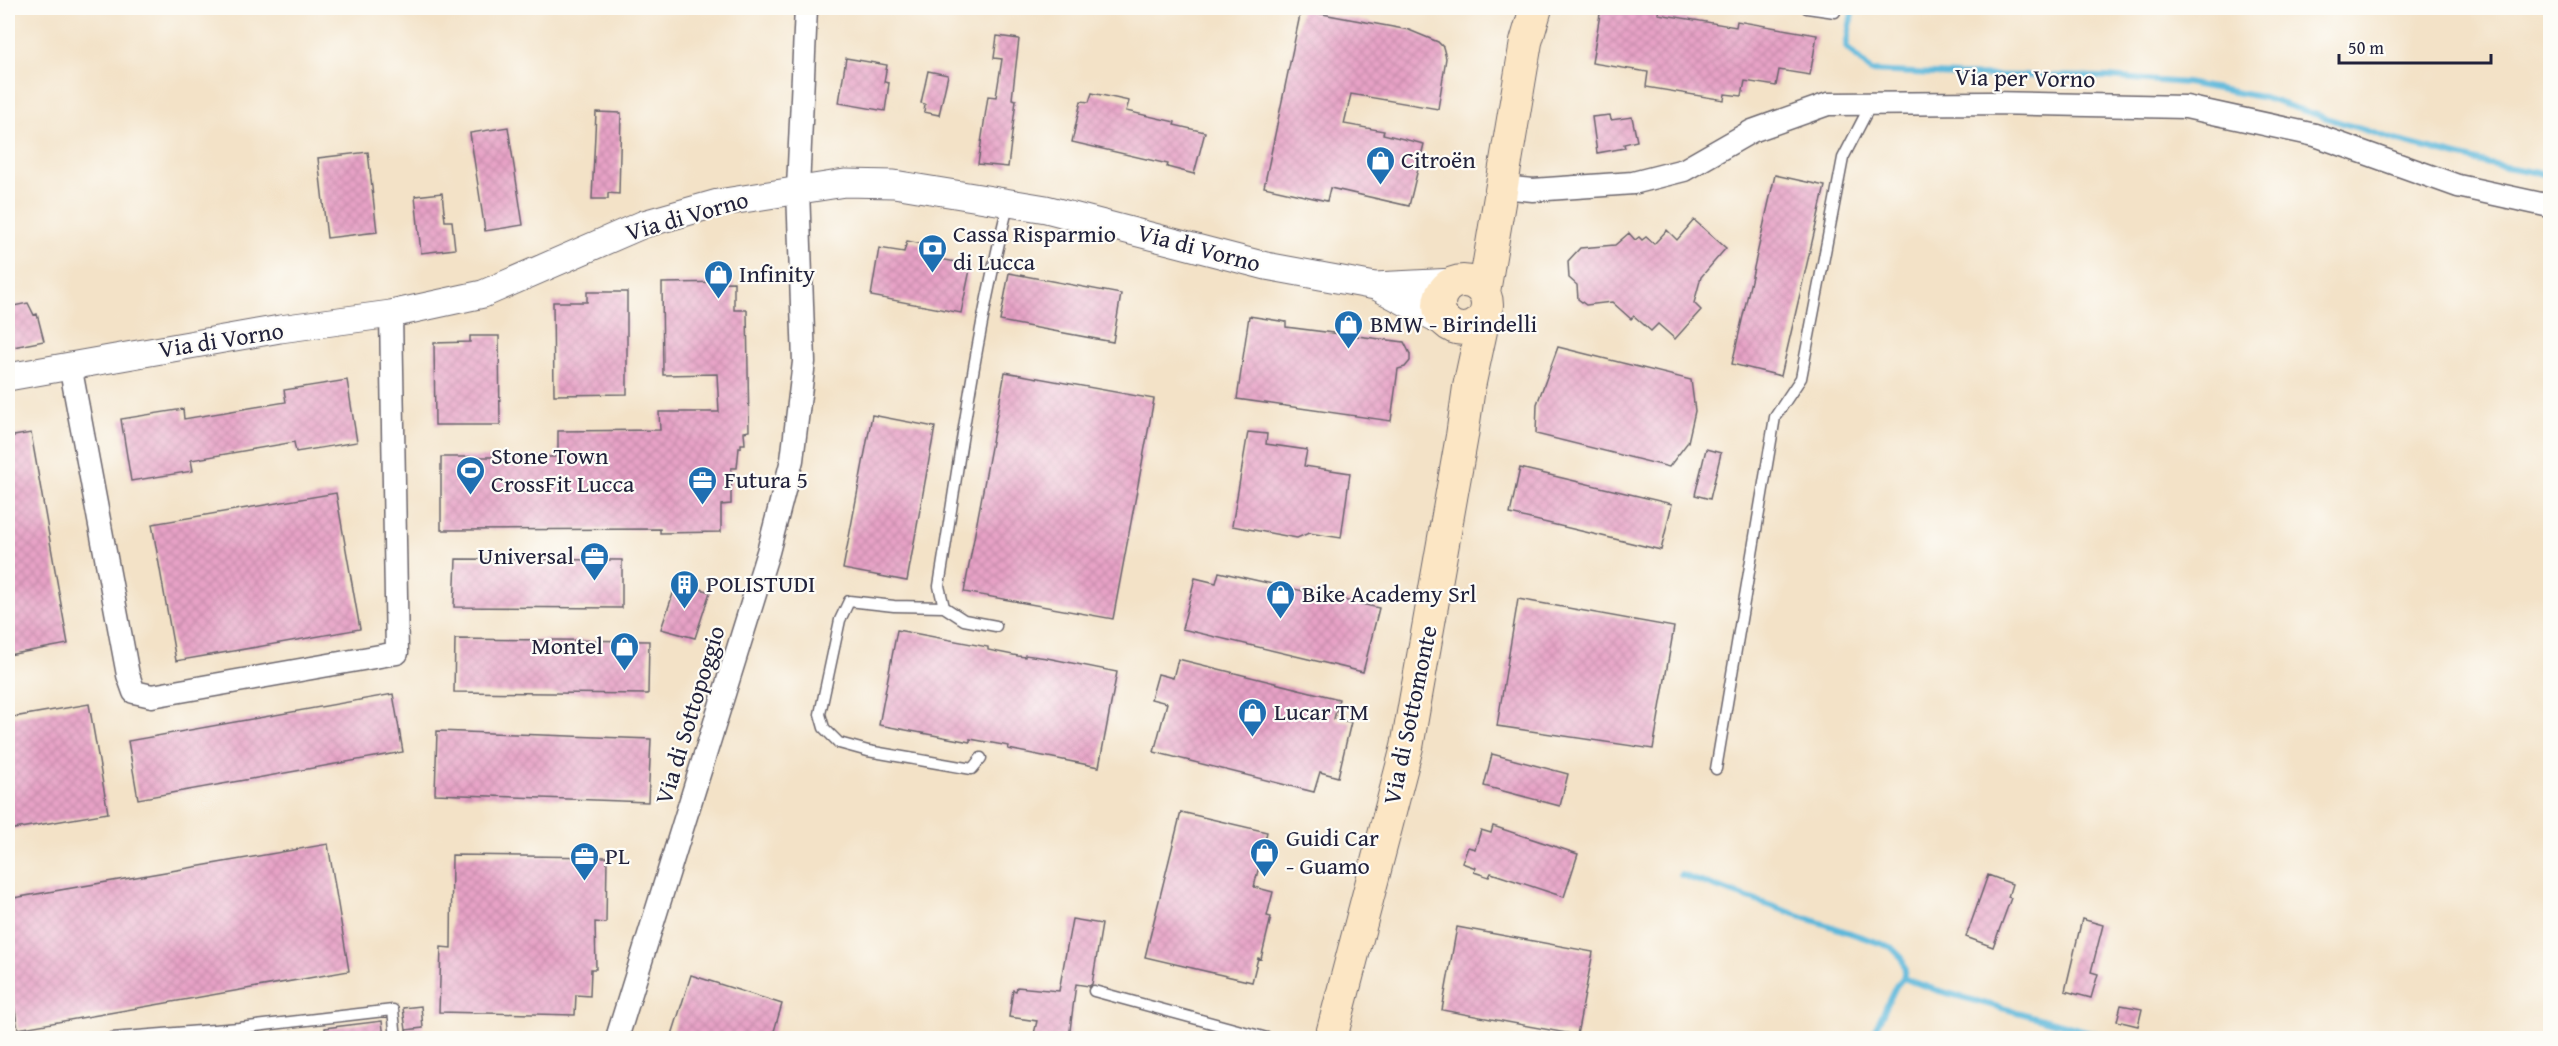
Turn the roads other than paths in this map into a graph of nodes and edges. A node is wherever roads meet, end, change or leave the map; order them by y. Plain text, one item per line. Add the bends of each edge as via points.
1 (806, 8) edge
2 (1536, 8) edge
3 (1807, 8) edge
4 (1835, 12) dead end
5 (1870, 104) junction
6 (798, 189) junction
7 (1500, 197) junction
8 (1009, 202) junction
9 (2550, 206) edge
10 (1454, 282) junction
11 (1375, 286) junction
12 (1484, 305) junction
13 (391, 314) junction
14 (1447, 324) junction
15 (70, 365) junction
16 (8, 377) edge
17 (1469, 387) junction
18 (944, 607) junction
19 (996, 626) dead end
20 (981, 758) dead end
21 (1716, 769) dead end
22 (1094, 991) dead end
23 (239, 1033) edge
24 (112, 1038) edge
25 (396, 1038) edge
26 (617, 1038) edge
27 (1267, 1038) edge
28 (1331, 1038) edge

1 - 6 street, Via di Sottopoggio
2 - 7 main road, Via di Sottomonte via 1526,42
3 - 4 lane
5 - 7 street, Via per Vorno via 1828,104 1752,130 1683,170 1633,183 1533,190
5 - 9 street, Via per Vorno via 2186,107 2315,135 2458,186
5 - 21 lane via 1843,158 1801,378 1775,417
6 - 8 street, Via di Vorno via 845,183 894,184
6 - 13 street, Via di Vorno via 718,203 644,224 483,294
6 - 26 street, Via di Sottopoggio via 804,362 792,460 771,541
7 - 10 main road, Via di Sottomonte
7 - 12 main road, Via di Sottomonte
8 - 11 street, Via di Vorno via 1266,266
8 - 18 lane via 977,356 939,586
10 - 11 street, Via di Vorno
10 - 12 main road via 1471,282
10 - 14 main road, Via di Sottomonte via 1438,301
11 - 14 street, Via di Vorno
12 - 14 main road via 1472,328
12 - 17 main road, Via di Sottomonte
13 - 15 street, Via di Vorno
13 - 15 street via 397,653 152,696 134,692 128,675
14 - 17 main road, Via di Sottomonte via 1460,352
15 - 16 street, Via di Vorno
17 - 28 main road, Via di Sottomonte via 1407,747
18 - 19 lane via 964,620
18 - 20 lane via 849,601 840,620 820,714 824,728 839,743 868,751 972,769
22 - 27 lane
23 - 24 lane
23 - 25 lane via 393,1010

